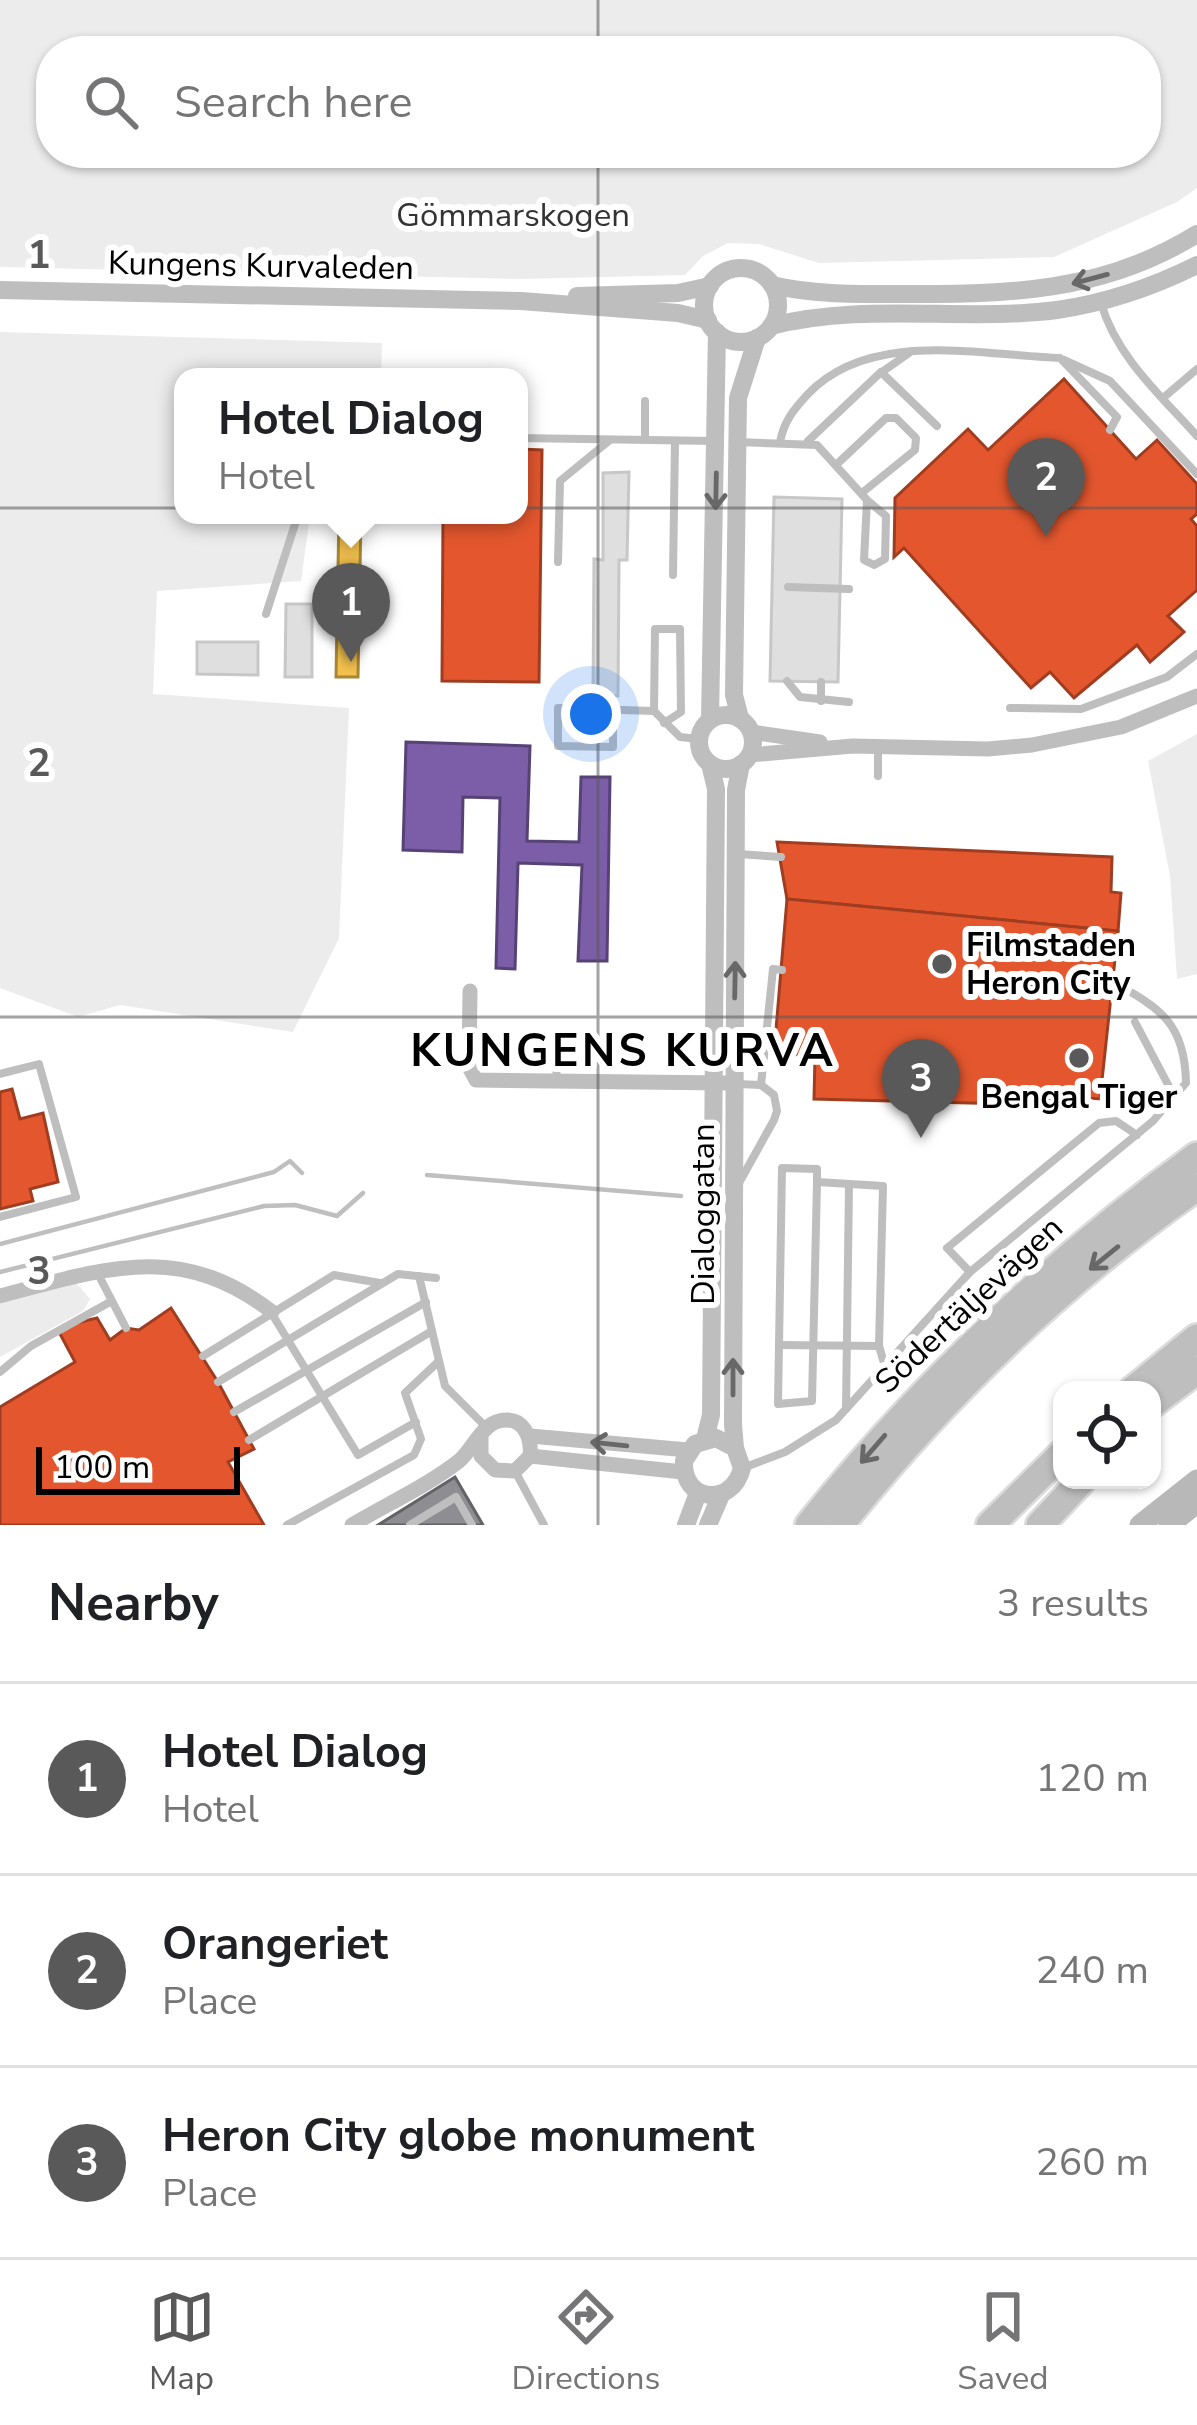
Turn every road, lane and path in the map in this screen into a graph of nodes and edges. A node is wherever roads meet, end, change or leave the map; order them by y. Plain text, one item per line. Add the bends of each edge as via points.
1 (1197, 234) edge
2 (1197, 265) edge
3 (772, 285) junction
4 (710, 286) junction
5 (0, 290) edge
6 (521, 301) junction
7 (1101, 302) junction
8 (712, 326) junction
9 (764, 332) junction
10 (910, 352) junction
11 (1060, 358) junction
12 (1197, 369) edge
13 (881, 372) junction
14 (1163, 398) junction
15 (645, 401) dead end
16 (937, 426) dead end
17 (1110, 430) dead end
18 (1197, 436) edge
19 (528, 438) edge
20 (611, 440) junction
21 (645, 440) junction
22 (675, 441) junction
23 (727, 441) junction
24 (780, 442) junction
25 (807, 442) junction
26 (837, 464) junction
27 (1197, 474) edge
28 (865, 496) junction
29 (295, 524) edge
30 (558, 562) dead end
31 (673, 575) dead end
32 (788, 587) dead end
33 (849, 589) dead end
34 (266, 614) dead end
35 (1197, 654) edge
36 (787, 681) dead end
37 (821, 682) dead end
38 (1197, 696) edge
39 (821, 701) junction
40 (849, 702) dead end
41 (1010, 708) dead end
42 (613, 709) junction
43 (654, 711) junction
44 (710, 719) junction
45 (664, 723) junction
46 (746, 725) junction
47 (699, 739) junction
48 (853, 746) junction
49 (878, 747) junction
50 (745, 760) junction
51 (710, 764) junction
52 (878, 776) dead end
53 (736, 854) junction
54 (781, 857) dead end
55 (782, 970) dead end
56 (1113, 982) dead end
57 (470, 991) dead end
58 (1135, 1022) dead end
59 (469, 1046) junction
60 (498, 1046) dead end
61 (557, 1048) dead end
62 (0, 1075) edge
63 (556, 1082) junction
64 (723, 1083) junction
65 (761, 1085) junction
66 (1174, 1096) junction
67 (1137, 1135) junction
68 (1197, 1156) edge
69 (817, 1182) junction
70 (849, 1184) junction
71 (1197, 1187) edge
72 (733, 1195) junction
73 (0, 1217) edge
74 (96, 1271) junction
75 (970, 1271) junction
76 (419, 1276) junction
77 (436, 1278) dead end
78 (382, 1283) junction
79 (0, 1296) edge
80 (110, 1302) junction
81 (426, 1302) junction
82 (272, 1312) junction
83 (126, 1328) dead end
84 (432, 1331) junction
85 (1197, 1338) edge
86 (288, 1340) junction
87 (779, 1345) junction
88 (812, 1345) junction
89 (846, 1346) junction
90 (879, 1346) junction
91 (203, 1356) dead end
92 (439, 1361) junction
93 (884, 1364) junction
94 (307, 1370) junction
95 (1197, 1370) edge
96 (0, 1372) edge
97 (1144, 1381) edge
98 (218, 1382) dead end
99 (322, 1396) junction
100 (1161, 1397) edge
101 (846, 1410) junction
102 (234, 1412) dead end
103 (416, 1422) junction
104 (484, 1432) junction
105 (530, 1436) junction
106 (249, 1439) dead end
107 (697, 1444) junction
108 (735, 1448) junction
109 (530, 1456) junction
110 (1053, 1463) edge
111 (488, 1465) junction
112 (742, 1468) junction
113 (515, 1471) junction
114 (683, 1472) junction
115 (444, 1473) junction
116 (1197, 1480) edge
117 (1053, 1487) edge
118 (1074, 1489) edge
119 (698, 1493) junction
120 (721, 1496) junction
121 (1197, 1502) edge
122 (537, 1513) junction
123 (834, 1513) edge
124 (287, 1525) edge
125 (352, 1525) edge
126 (410, 1525) edge
127 (472, 1525) edge
128 (532, 1525) edge
129 (544, 1525) edge
130 (686, 1525) edge
131 (708, 1525) edge
132 (797, 1525) edge
133 (809, 1525) edge
134 (990, 1525) edge
135 (1011, 1525) edge
136 (1040, 1525) edge
137 (1140, 1525) edge
138 (1169, 1525) edge

1 -> 3 street via 1134,266 1021,293 836,294
2 - 7 street
3 - 4 street via 741,268
3 - 9 street via 778,306
4 - 6 street, Kungens Kurvaleden
4 - 8 street via 705,308
5 - 6 street, Kungens Kurvaleden
6 - 8 street, Kungens Kurvaleden via 678,313
7 - 9 street via 1024,312 844,313
7 - 14 lane via 1120,345
8 - 9 street via 736,341
8 - 23 street
9 - 23 street
10 - 11 lane
10 - 13 lane
10 - 24 lane via 862,358 821,381 790,414
11 - 17 lane via 1117,417
11 - 27 lane via 1110,381
12 - 14 lane
13 - 16 lane
13 - 25 lane
14 - 18 lane
15 - 21 lane
19 - 20 lane
20 - 21 lane
20 - 30 lane via 560,481
21 - 22 lane
22 - 23 lane
22 - 31 lane
23 - 24 lane
23 -> 44 street
23 - 46 street via 734,695
24 - 25 lane
25 - 26 lane
26 - 28 lane
26 - 28 lane via 886,418 907,427 914,450
28 - 28 lane via 886,516 885,559 874,565 864,560
29 - 34 lane
32 - 33 lane
35 - 41 lane via 1167,677 1081,709
36 - 39 lane via 800,697
37 - 39 lane
38 - 49 street via 1060,741
39 - 40 lane
42 - 42 lane via 558,708 558,746 613,748
42 - 43 lane
43 - 45 lane
43 - 45 lane via 655,629 680,629 681,712
44 - 46 street
44 - 47 street
45 - 47 lane via 680,737
46 - 48 street
46 - 50 street
47 - 51 street
48 - 49 street
48 - 50 street
49 - 52 lane
50 - 51 street via 729,769
50 - 53 street, Dialoggatan via 736,790
51 - 64 street, Dialoggatan
53 - 54 lane
64 -> 53 street, Dialoggatan
55 - 65 lane via 773,969
56 - 66 lane via 1171,1023 1186,1083
57 - 59 street
58 - 66 lane
59 - 60 lane
59 - 63 street via 476,1080
61 - 63 lane
62 - 73 lane via 39,1064 76,1197
63 - 64 street
64 - 65 lane
64 - 72 street, Dialoggatan
64 - 107 street, Dialoggatan via 711,1415
65 - 72 lane via 777,1111
66 - 67 lane
67 - 75 lane
67 - 75 lane via 1116,1121 1099,1123 946,1248
68 -> 123 highway, Södertäljevägen via 959,1355
69 - 70 lane
69 - 87 lane via 817,1169 782,1168
69 - 88 lane
70 - 89 lane
70 - 90 lane via 883,1186
71 -> 123 highway via 978,1370
108 -> 72 street, Dialoggatan
74 - 79 street
74 - 80 lane
74 - 82 street via 191,1269
75 - 93 lane
76 - 77 lane
76 - 78 lane
76 - 81 lane
78 - 82 lane via 334,1275
78 - 86 lane
80 - 83 lane
80 - 96 lane
81 - 84 lane
81 - 94 lane
82 - 86 lane
82 - 91 lane
84 - 92 lane
84 - 99 lane
85 - 97 highway
86 - 94 lane
86 - 98 lane
87 - 88 lane
87 - 88 lane via 778,1404 812,1401
88 - 89 lane
89 - 90 lane
89 - 101 lane
90 - 93 lane
92 - 103 lane via 405,1393
92 - 104 lane via 445,1386
93 - 101 lane
94 - 99 lane
94 - 102 lane
95 - 100 highway
99 - 103 lane via 358,1455
99 - 106 lane
101 - 112 lane via 785,1452
103 - 124 lane via 421,1439 414,1455
104 - 105 street via 510,1420
104 - 111 street
104 - 115 street
107 -> 105 street
105 - 109 street
107 - 108 street via 727,1441
107 - 114 street
108 - 112 street
109 - 113 street
109 - 114 street
110 - 134 highway
111 - 113 street
111 - 115 street
112 - 120 street
113 - 122 lane
114 - 119 street
115 - 125 street
116 - 137 main road
117 - 135 highway
118 - 136 highway
119 - 120 street
119 - 130 street
120 - 131 street
121 - 138 main road
122 - 128 lane
122 - 129 lane
123 - 132 highway
123 - 133 highway, Södertäljevägen
126 - 127 lane via 456,1497

